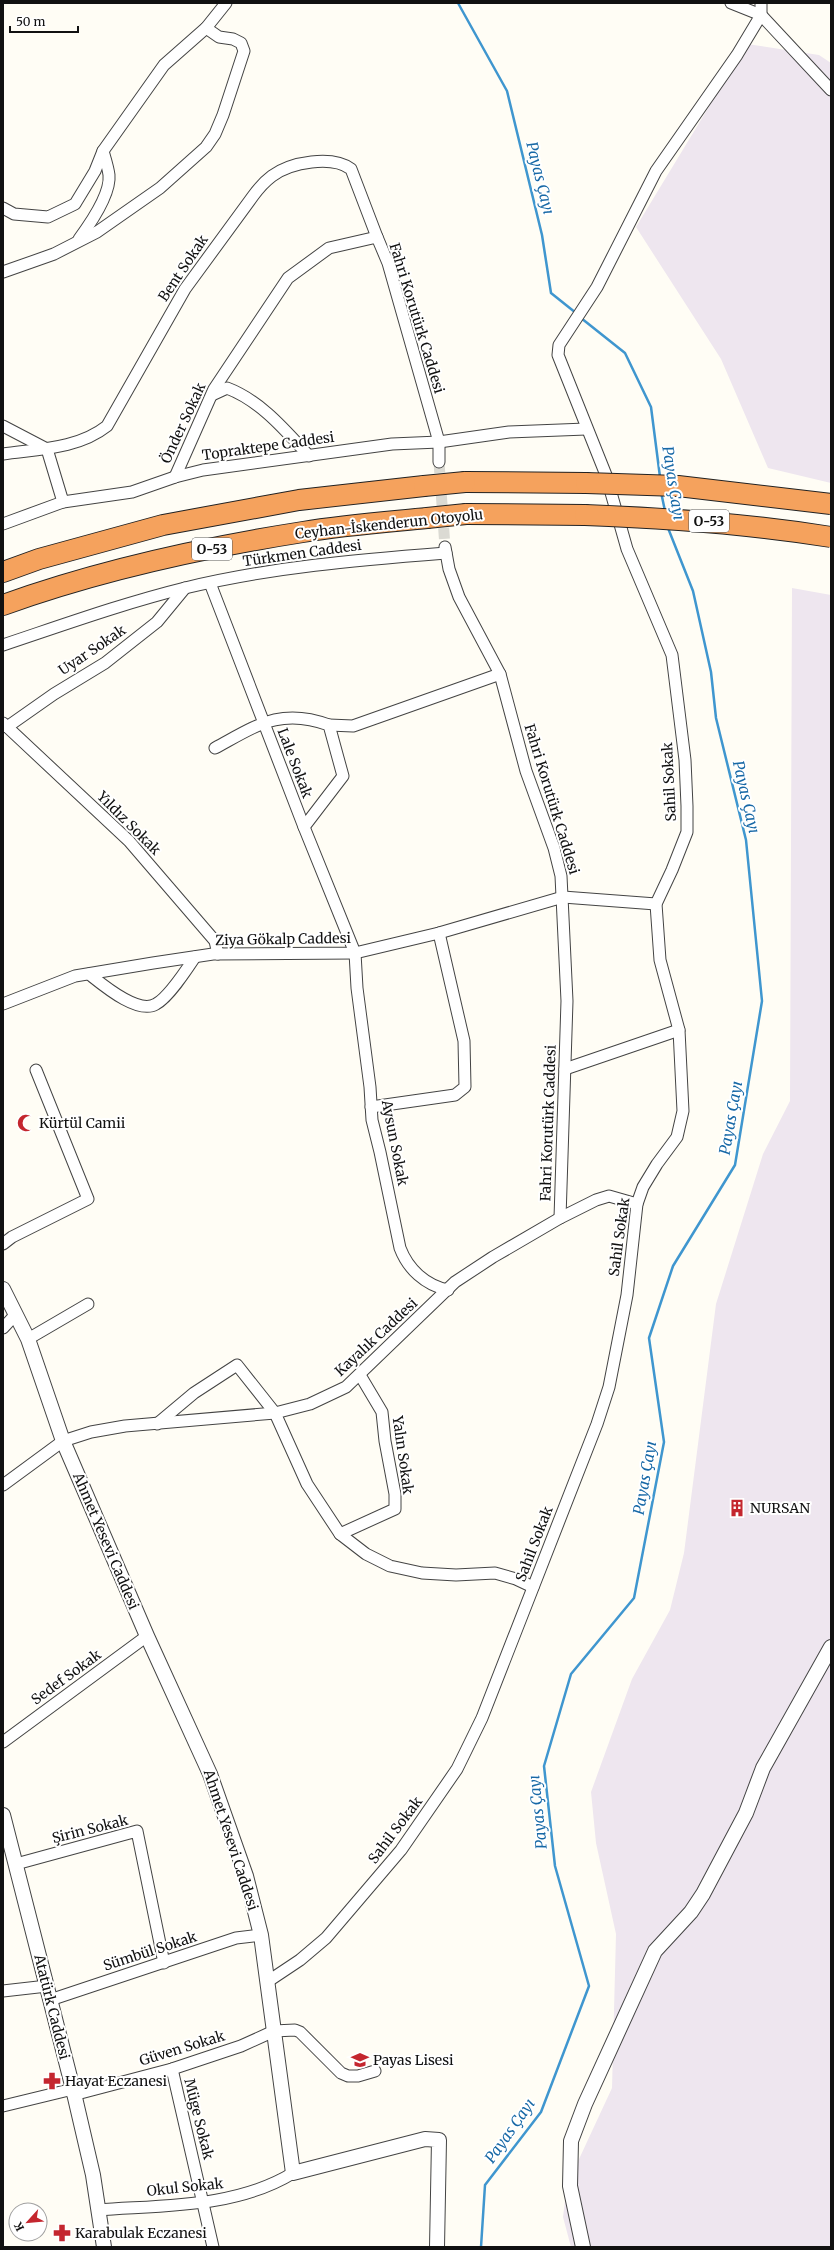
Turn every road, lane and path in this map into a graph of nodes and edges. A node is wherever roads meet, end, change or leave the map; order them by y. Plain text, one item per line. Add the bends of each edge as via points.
1 (226, 3) edge
2 (731, 3) edge
3 (761, 3) edge
4 (761, 14) junction
5 (206, 28) junction
6 (831, 90) edge
7 (103, 151) junction
8 (3, 208) edge
9 (377, 237) junction
10 (77, 243) junction
11 (3, 272) edge
12 (220, 382) joint
13 (214, 394) junction
14 (3, 426) edge
15 (586, 429) junction
16 (439, 442) junction
17 (46, 449) junction
18 (3, 454) edge
19 (310, 456) junction
20 (439, 462) tunnel mouth
21 (175, 477) junction
22 (63, 502) junction
23 (831, 504) edge
24 (3, 524) edge
25 (831, 537) edge
26 (445, 550) joint
27 (3, 572) edge
28 (210, 583) junction
29 (185, 588) junction
30 (3, 605) edge
31 (3, 645) edge
32 (500, 674) junction
33 (263, 722) junction
34 (5, 725) edge
35 (329, 725) junction
36 (214, 748) dead end
37 (304, 827) junction
38 (563, 897) junction
39 (656, 904) junction
40 (439, 933) junction
41 (355, 953) junction
42 (218, 954) junction
43 (195, 957) junction
44 (89, 974) junction
45 (3, 1004) edge
46 (679, 1030) junction
47 (565, 1069) junction
48 (36, 1070) dead end
49 (371, 1107) junction
50 (637, 1204) junction
51 (560, 1218) junction
52 (3, 1244) edge
53 (3, 1289) edge
54 (448, 1290) junction
55 (88, 1304) dead end
56 (16, 1314) junction
57 (3, 1328) edge
58 (28, 1339) junction
59 (360, 1375) junction
60 (275, 1412) junction
61 (157, 1424) junction
62 (63, 1441) junction
63 (3, 1485) edge
64 (340, 1534) junction
65 (533, 1587) junction
66 (147, 1636) junction
67 (831, 1647) edge
68 (3, 1742) edge
69 (3, 1815) edge
70 (10, 1856) edge
71 (261, 1935) junction
72 (164, 1963) junction
73 (267, 1982) junction
74 (47, 1986) junction
75 (3, 1992) edge
76 (50, 2000) junction
77 (274, 2031) junction
78 (172, 2068) junction
79 (375, 2071) dead end
80 (73, 2092) junction
81 (3, 2106) edge
82 (294, 2173) junction
83 (204, 2202) junction
84 (98, 2210) junction
85 (104, 2247) edge
86 (213, 2247) edge
87 (437, 2247) edge
88 (583, 2247) edge

1 - 5 street
2 - 4 street
3 - 4 street
4 - 6 street
4 - 15 street, Sahil Sokak via 737,55 656,171 597,287 559,346 558,355
5 - 7 street via 164,65
5 - 10 street via 219,37 241,43 244,51 214,134 206,147 160,188
7 - 8 street via 95,171 75,204 48,217 14,214
7 - 10 street via 109,176 106,190 90,224
9 - 12 street, Fahri Korutürk Caddesi via 330,248 288,278
9 - 16 street, Fahri Korutürk Caddesi via 388,263
9 - 17 street, Bent Sokak via 351,170 343,163 311,162 273,175 253,196 185,288 107,426 95,436
10 - 11 street
12 - 13 street, Önder Sokak via 214,389
13 - 19 street via 228,388 254,402 271,415
13 - 21 street, Önder Sokak via 208,400 197,431
14 - 17 street
15 - 16 street, Topraktepe Caddesi via 509,432
15 - 39 street, Sahil Sokak via 606,475 627,549 672,655 685,760 687,832
16 - 19 street, Topraktepe Caddesi via 392,444
16 - 20 street, Fahri Korutürk Caddesi
17 - 18 street, Bent Sokak
17 - 22 street
19 - 21 street, Topraktepe Caddesi via 203,470
21 - 22 street, Topraktepe Caddesi via 132,492
22 - 24 street, Topraktepe Caddesi
23 - 27 highway, O-53, bridge via 678,486 465,482 300,500 163,526 39,559
25 - 30 highway, Ceyhan-İskenderun Otoyolu / O-53, bridge via 676,518 585,514 466,514 304,531 170,556 48,589
26 - 28 street, Türkmen Caddesi via 329,562
26 - 32 street, Fahri Korutürk Caddesi via 459,597
28 - 29 street, Türkmen Caddesi
28 - 33 street, Lale Sokak
29 - 31 street, Türkmen Caddesi
29 - 34 street, Uyar Sokak via 157,622 105,663
32 - 35 street via 353,726
32 - 38 street, Fahri Korutürk Caddesi via 526,771 554,848
33 - 35 street via 281,718 309,718
33 - 36 street
33 - 37 street, Lale Sokak
34 - 42 street, Yıldız Sokak via 129,841 216,941
35 - 37 street via 343,776
37 - 41 street, Lale Sokak
38 - 39 street
38 - 40 street, Ziya Gökalp Caddesi
38 - 47 street, Fahri Korutürk Caddesi via 567,1001
39 - 46 street, Sahil Sokak via 660,960
40 - 41 street, Ziya Gökalp Caddesi
40 - 49 street via 464,1041 464,1087 455,1095
41 - 42 street, Ziya Gökalp Caddesi
41 - 49 street, Aysun Sokak
42 - 43 street, Ziya Gökalp Caddesi
43 - 44 street, Ziya Gökalp Caddesi
43 - 44 street via 178,982 157,1004 147,1007 130,1002
44 - 45 street, Ziya Gökalp Caddesi via 75,976
46 - 47 street
46 - 50 street, Sahil Sokak via 683,1111 677,1138 642,1188
47 - 51 street, Fahri Korutürk Caddesi
48 - 52 street via 88,1199
49 - 54 street, Aysun Sokak via 395,1228 405,1262 430,1284
50 - 51 street, Kayalık Caddesi via 609,1196
50 - 65 street, Sahil Sokak via 627,1295 609,1387
51 - 54 street, Kayalık Caddesi via 493,1257 455,1282
53 - 56 street, Ahmet Yesevi Caddesi
54 - 59 street, Kayalık Caddesi
55 - 58 street
56 - 57 street
56 - 58 street, Ahmet Yesevi Caddesi
58 - 62 street, Ahmet Yesevi Caddesi
59 - 60 street, Kayalık Caddesi via 346,1387 310,1404
59 - 64 street, Yalın Sokak via 382,1412 395,1509
60 - 61 street, Kayalık Caddesi
60 - 61 street via 237,1365 194,1393
60 - 64 street via 307,1484
61 - 62 street, Kayalık Caddesi via 91,1432
62 - 63 street, Kayalık Caddesi
62 - 66 street, Ahmet Yesevi Caddesi
64 - 65 street via 366,1554 390,1566 422,1573 456,1576 495,1573
65 - 73 street, Sahil Sokak via 482,1718 457,1769 402,1850 326,1938 300,1960
66 - 68 street, Sedef Sokak
66 - 71 street, Ahmet Yesevi Caddesi via 210,1774 246,1876
67 - 88 street via 763,1768 746,1813 703,1894 691,1912 655,1951 585,2104 571,2141 570,2171 570,2186
69 - 70 street, Atatürk Caddesi
70 - 72 street, Şirin Sokak via 137,1831
70 - 74 street, Atatürk Caddesi
71 - 72 street, Sümbül Sokak via 236,1938
71 - 73 street, Ahmet Yesevi Caddesi
72 - 76 street, Sümbül Sokak
73 - 77 street, Ahmet Yesevi Caddesi
74 - 75 street
74 - 76 street, Atatürk Caddesi
76 - 80 street, Atatürk Caddesi
77 - 78 street, Güven Sokak via 241,2046
77 - 79 street via 300,2032 341,2073 348,2076
77 - 82 street, Ahmet Yesevi Caddesi
78 - 80 street, Güven Sokak
78 - 83 street, Müge Sokak
80 - 81 street, Güven Sokak
80 - 84 street, Atatürk Caddesi
82 - 83 street, Okul Sokak via 257,2191
82 - 87 street via 425,2139 439,2140
83 - 84 street, Okul Sokak
83 - 86 street, Müge Sokak
84 - 85 street, Atatürk Caddesi

